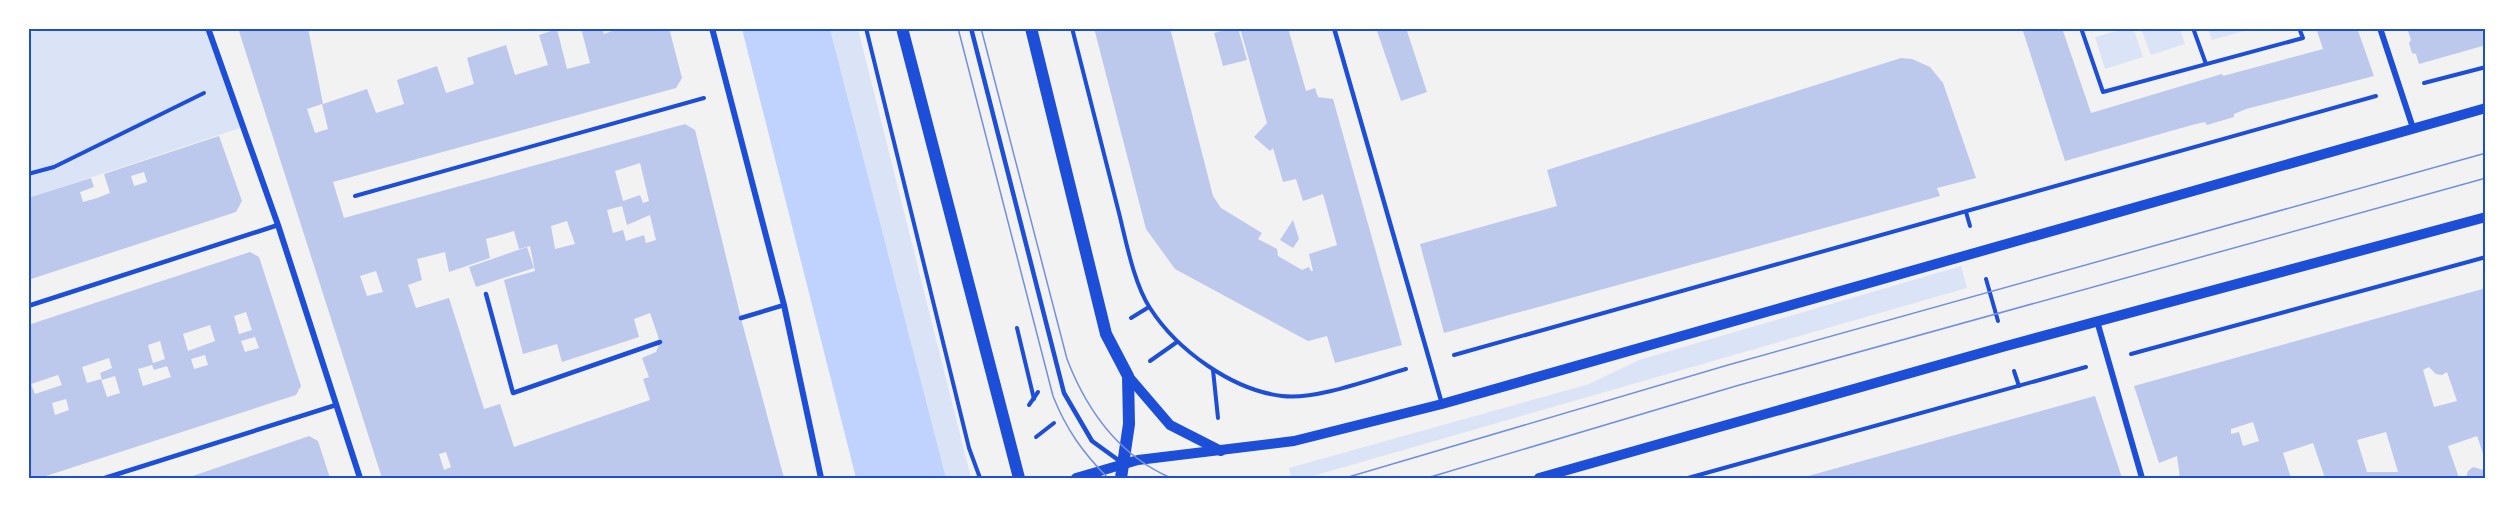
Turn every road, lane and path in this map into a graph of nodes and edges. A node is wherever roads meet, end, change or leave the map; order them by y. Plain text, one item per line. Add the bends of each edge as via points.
1 (208, 28) edge
2 (712, 28) edge
3 (866, 28) edge
4 (902, 28) edge
5 (970, 28) edge
6 (1031, 28) edge
7 (1072, 28) edge
8 (1334, 28) edge
9 (2081, 28) edge
10 (2193, 28) edge
11 (2299, 28) edge
12 (2380, 28) edge
13 (2206, 64) junction
14 (2486, 67) edge
15 (227, 81) junction
16 (2401, 90) junction
17 (728, 94) junction
18 (2486, 108) edge
19 (2413, 128) junction
20 (28, 174) edge
21 (355, 196) dead end
22 (1966, 212) junction
23 (2486, 218) edge
24 (278, 225) junction
25 (1978, 253) junction
26 (486, 294) dead end
27 (28, 306) edge
28 (784, 306) junction
29 (741, 318) dead end
30 (2097, 321) junction
31 (1017, 328) dead end
32 (660, 342) dead end
33 (2006, 346) junction
34 (1430, 362) junction
35 (1128, 376) junction
36 (2019, 386) dead end
37 (1034, 400) dead end
38 (1442, 404) junction
39 (336, 405) junction
40 (1222, 452) junction
41 (1123, 464) junction
42 (105, 478) edge
43 (360, 478) edge
44 (821, 478) edge
45 (980, 478) edge
46 (1019, 478) edge
47 (1077, 478) edge
48 (1121, 478) edge
49 (1539, 478) edge
50 (2142, 478) edge

1 - 15 street
2 - 17 street
3 - 45 path via 966,436
4 - 46 main road
5 - 41 lane via 1064,393 1092,441
6 - 35 main road via 1106,334
7 - 34 path via 1133,265 1149,307 1177,342 1214,370 1283,396 1310,396
8 - 34 lane
9 - 13 path via 2103,92
10 - 13 path
11 - 13 path via 2303,38
12 - 16 street
14 - 16 path
15 - 20 path via 54,167
15 - 24 street
16 - 19 street
16 - 22 path
17 - 21 path via 690,101
17 - 28 street
18 - 19 street
19 - 25 street
22 - 25 path
22 - 34 path
23 - 30 street
24 - 27 lane
24 - 39 street
25 - 33 path
25 - 38 street
26 - 32 lane via 513,393
28 - 29 lane
28 - 44 street
30 - 33 street
30 - 50 street
31 - 37 path
33 - 36 path
33 - 49 street
34 - 38 lane
35 - 40 street via 1170,425
35 - 41 main road via 1129,424
38 - 40 street via 1294,441
39 - 42 lane
39 - 43 street
40 - 41 street
41 - 47 street
41 - 48 main road

